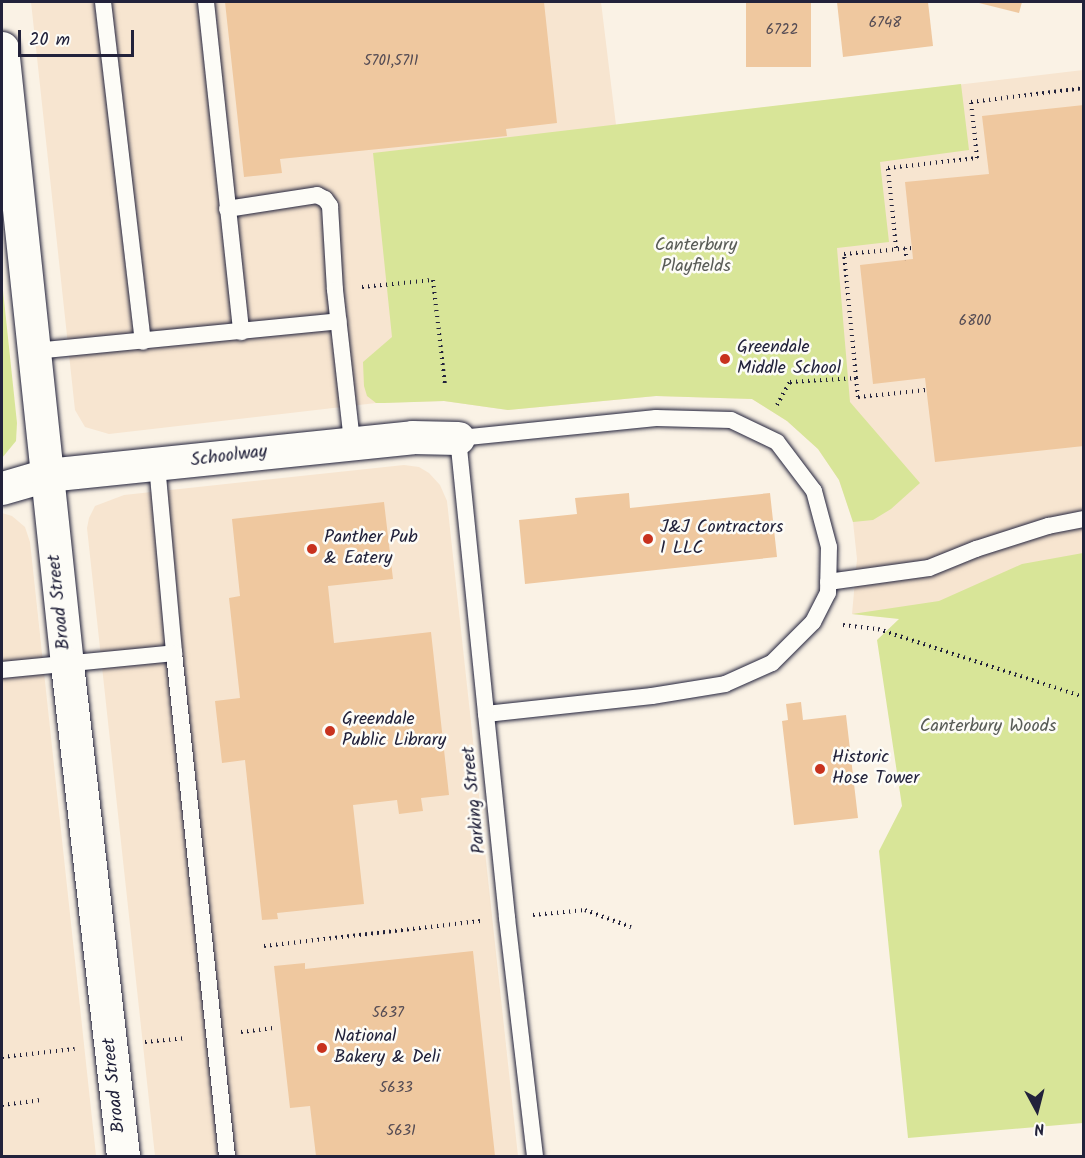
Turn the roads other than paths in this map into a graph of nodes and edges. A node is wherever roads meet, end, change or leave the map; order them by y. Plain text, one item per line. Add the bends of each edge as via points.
1 (103, 2) edge
2 (206, 2) edge
3 (2, 48) edge
4 (227, 209) junction
5 (339, 321) junction
6 (241, 332) junction
7 (142, 342) junction
8 (35, 351) junction
9 (458, 438) junction
10 (352, 442) junction
11 (157, 465) junction
12 (47, 475) junction
13 (2, 488) edge
14 (1083, 519) edge
15 (828, 582) junction
16 (174, 653) junction
17 (67, 664) junction
18 (2, 670) edge
19 (486, 714) junction
20 (123, 1156) edge
21 (227, 1156) edge
22 (535, 1156) edge

1 - 7 lane
2 - 4 lane
3 - 8 street, Broad Street
4 - 5 lane via 317,195 326,199 330,206
4 - 6 lane
5 - 6 lane
5 - 10 lane
6 - 7 lane
7 - 8 lane
8 - 12 street, Broad Street
9 - 10 street, Schoolway
9 - 15 lane via 656,418 731,420 777,442 814,491 829,547
9 - 19 lane, Parking Street
10 - 11 street, Schoolway
11 - 12 street, Schoolway
11 - 16 lane
12 - 13 street, Schoolway
12 - 17 street, Broad Street
14 - 15 lane via 1048,526 929,568
15 - 19 lane via 828,593 813,622 772,663 725,684
16 - 17 lane
16 - 21 lane
17 - 18 lane
17 - 20 street, Broad Street
19 - 22 lane, Parking Street

